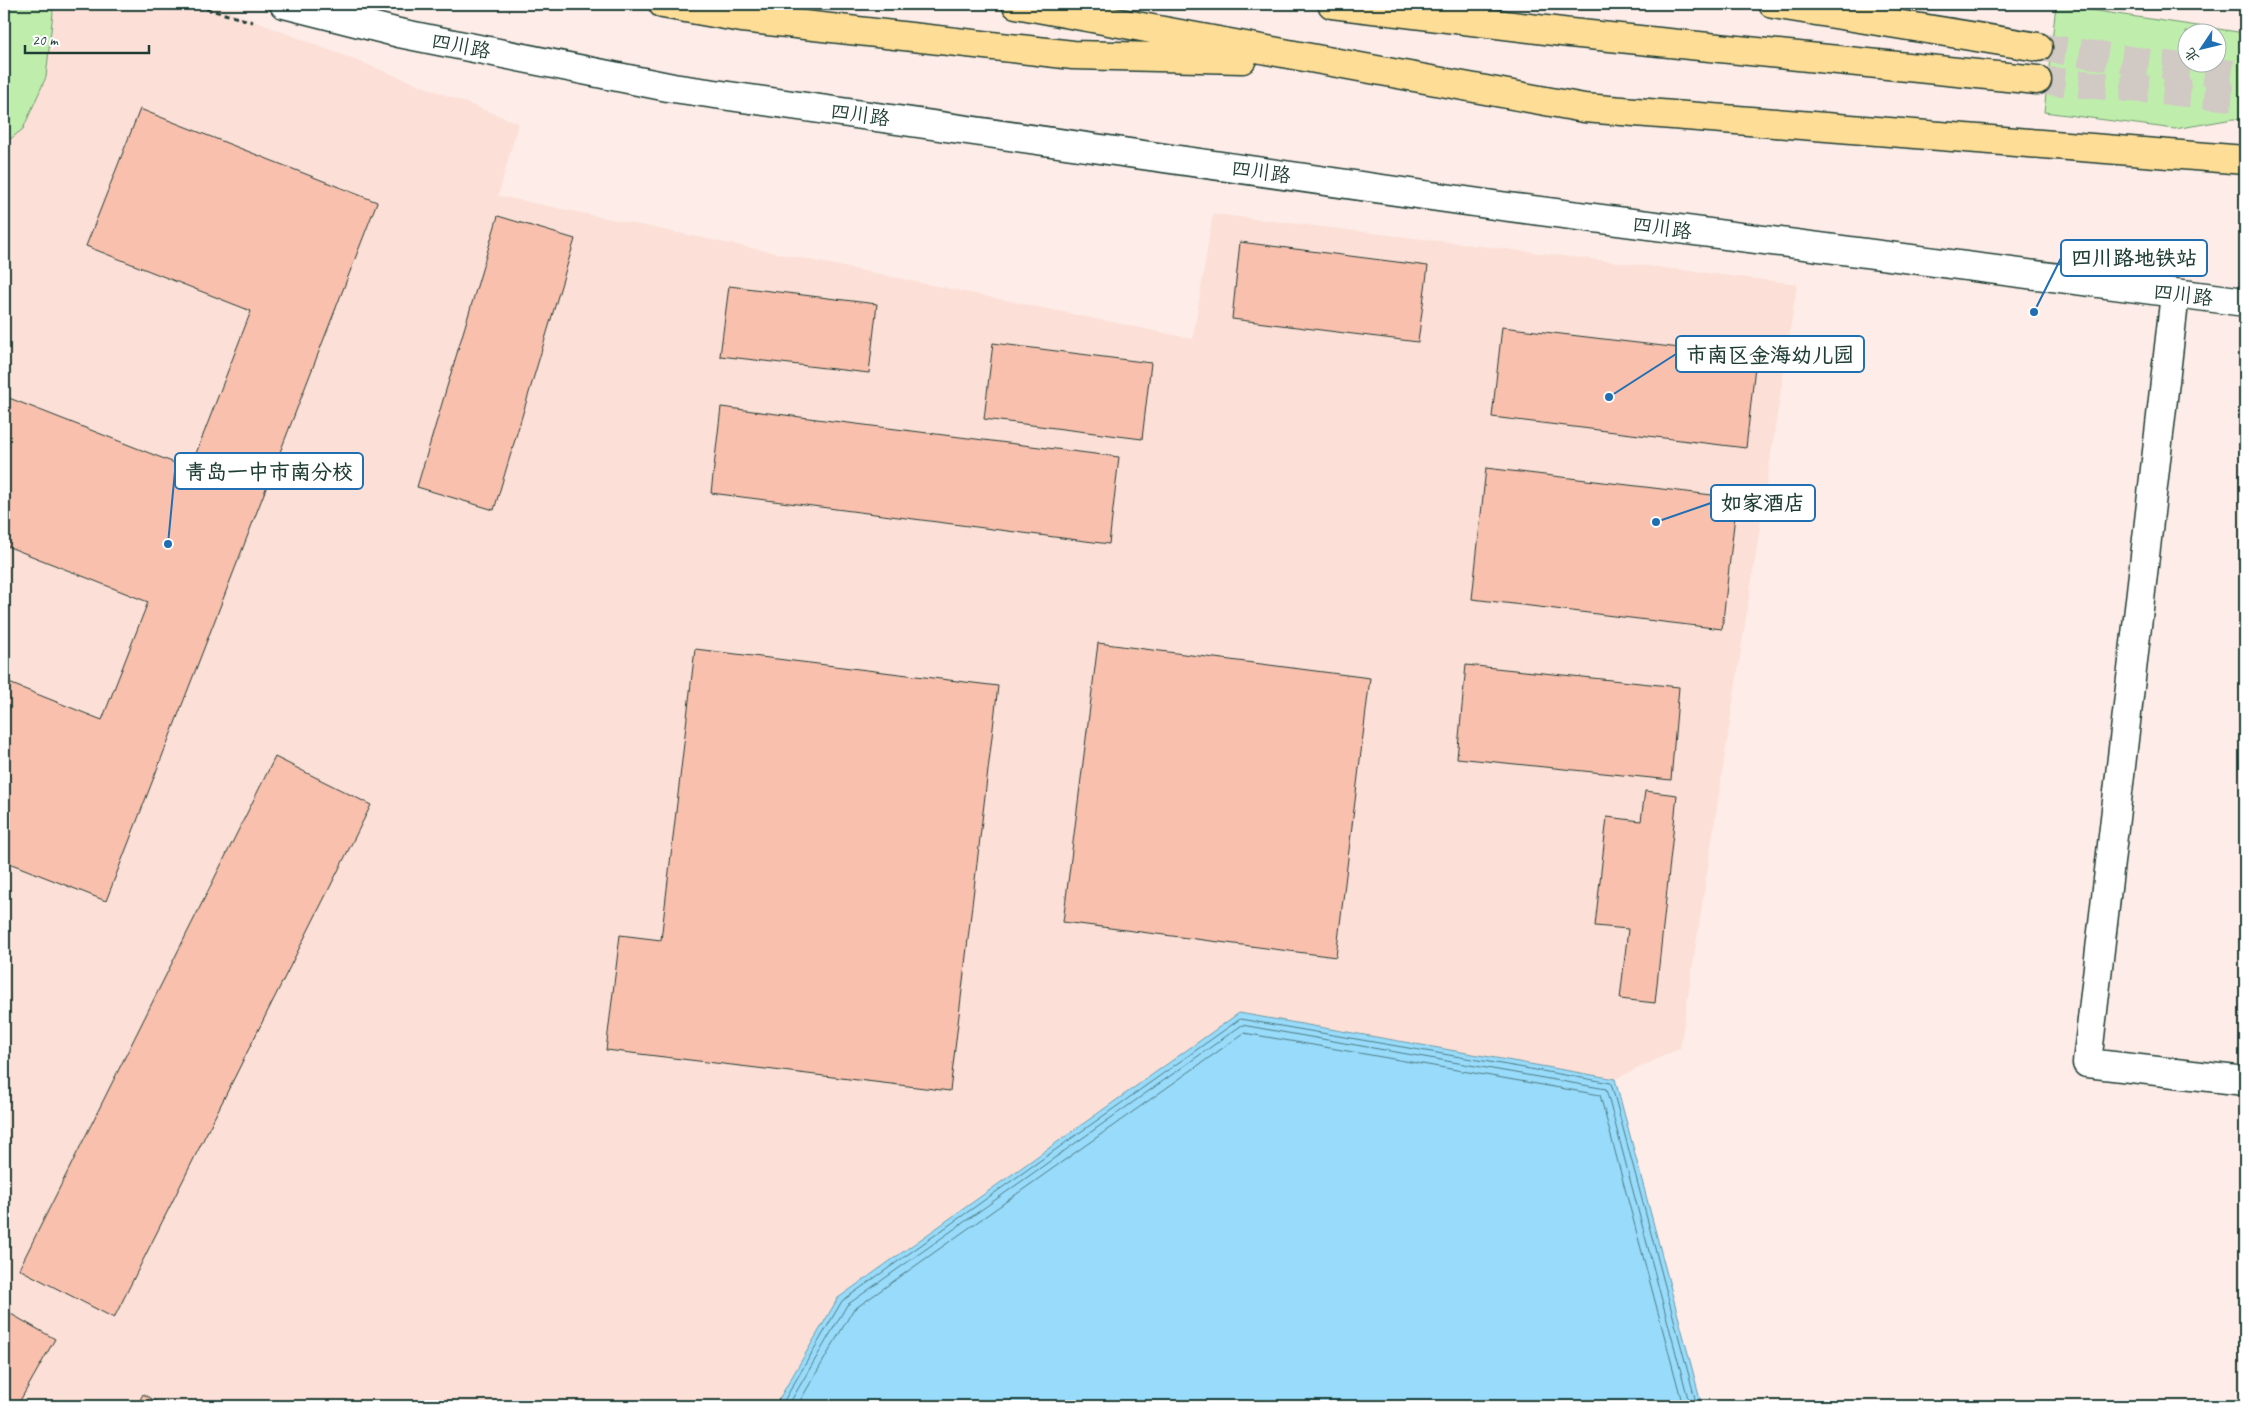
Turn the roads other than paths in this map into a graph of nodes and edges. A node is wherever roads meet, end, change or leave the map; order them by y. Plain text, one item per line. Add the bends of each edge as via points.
1 (284, 4) edge
2 (663, 4) edge
3 (1016, 4) edge
4 (1332, 4) edge
5 (1773, 4) edge
6 (2038, 47) tunnel mouth
7 (1328, 62) junction
8 (2037, 80) tunnel mouth
9 (2245, 160) edge
10 (2176, 294) junction
11 (2245, 302) edge
12 (2245, 1081) edge

1 - 10 street, 四川路 via 399,33 674,88 1500,206
2 - 7 main road via 742,18 1073,55
3 - 7 main road
4 - 8 main road via 1570,33
5 - 6 main road
7 - 9 main road via 1584,108
10 - 11 street, 四川路
10 - 12 street via 2087,1064

